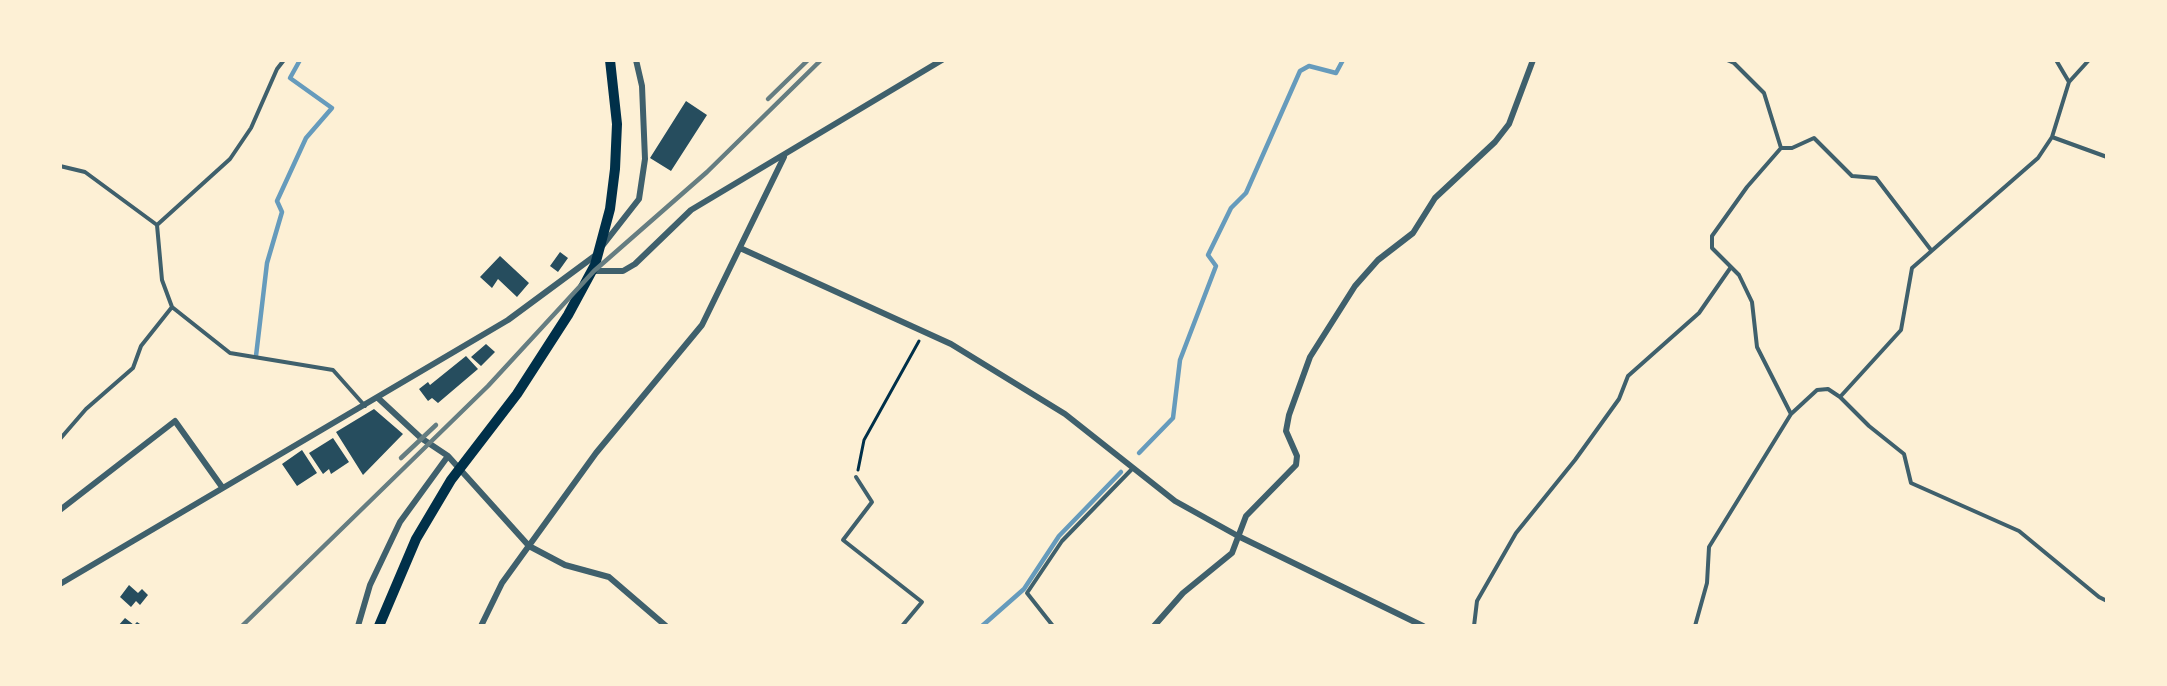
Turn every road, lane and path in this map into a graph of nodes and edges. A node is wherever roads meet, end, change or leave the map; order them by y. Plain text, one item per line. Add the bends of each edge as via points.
1 (284, 60) edge
2 (610, 60) edge
3 (636, 60) edge
4 (942, 60) edge
5 (1533, 60) edge
6 (1727, 60) edge
7 (2056, 60) edge
8 (2089, 60) edge
9 (2069, 82) junction
10 (2052, 137) junction
11 (1781, 148) junction
12 (784, 156) junction
13 (2107, 158) edge
14 (60, 166) edge
15 (157, 225) junction
16 (740, 248) junction
17 (1931, 250) junction
18 (596, 255) junction
19 (1731, 267) junction
20 (172, 307) junction
21 (925, 332) junction
22 (1840, 397) junction
23 (378, 398) junction
24 (365, 406) junction
25 (1791, 414) junction
26 (60, 439) edge
27 (448, 456) junction
28 (1133, 468) junction
29 (856, 477) joint
30 (222, 487) junction
31 (60, 510) edge
32 (1238, 536) junction
33 (529, 546) junction
34 (60, 584) edge
35 (2107, 601) edge
36 (358, 626) edge
37 (379, 626) edge
38 (481, 626) edge
39 (666, 626) edge
40 (902, 626) edge
41 (1053, 626) edge
42 (1154, 626) edge
43 (1423, 626) edge
44 (1473, 626) edge
45 (1695, 626) edge

1 - 15 lane via 230,159
2 - 37 main road via 617,124 615,169 610,209 595,265 517,394 451,480 416,539
3 - 18 street via 642,86 645,159 639,199
4 - 12 street
5 - 32 street via 1509,124 1435,198 1413,233 1362,278 1310,357 1286,431 1297,456 1296,465 1246,516
6 - 11 lane via 1764,93
7 - 9 lane
8 - 9 lane
9 - 10 lane
10 - 13 lane
10 - 17 lane via 2038,158
11 - 17 lane via 1792,148 1814,138 1852,176 1875,178
11 - 19 lane via 1712,236 1712,248
12 - 16 street
12 - 18 street via 691,210 623,271 586,270
14 - 15 lane via 86,172
15 - 20 lane via 162,280
16 - 21 street
16 - 33 street via 702,325 596,453
17 - 22 lane via 1912,268 1901,330
18 - 23 street via 508,320
19 - 25 lane via 1752,302 1757,347
19 - 44 lane via 1698,313 1628,376 1619,399 1516,533 1477,601
20 - 24 lane via 230,353 333,370
20 - 26 lane via 141,346 133,368
21 - 28 street via 1065,414
21 - 29 path via 864,440
22 - 25 lane via 1828,389 1816,390
22 - 35 lane via 1904,454 1911,483 2019,531
23 - 24 street
23 - 27 street
24 - 30 street
25 - 45 lane via 1709,547 1707,583
27 - 33 street
27 - 36 street via 400,522 370,585
28 - 32 street via 1175,501
28 - 41 lane via 1062,541 1027,593
29 - 40 lane via 872,502 843,540 922,602
30 - 31 street via 175,421
30 - 34 street
32 - 42 street via 1232,553 1183,593
32 - 43 street
33 - 38 street via 502,584
33 - 39 street via 565,565 609,577

